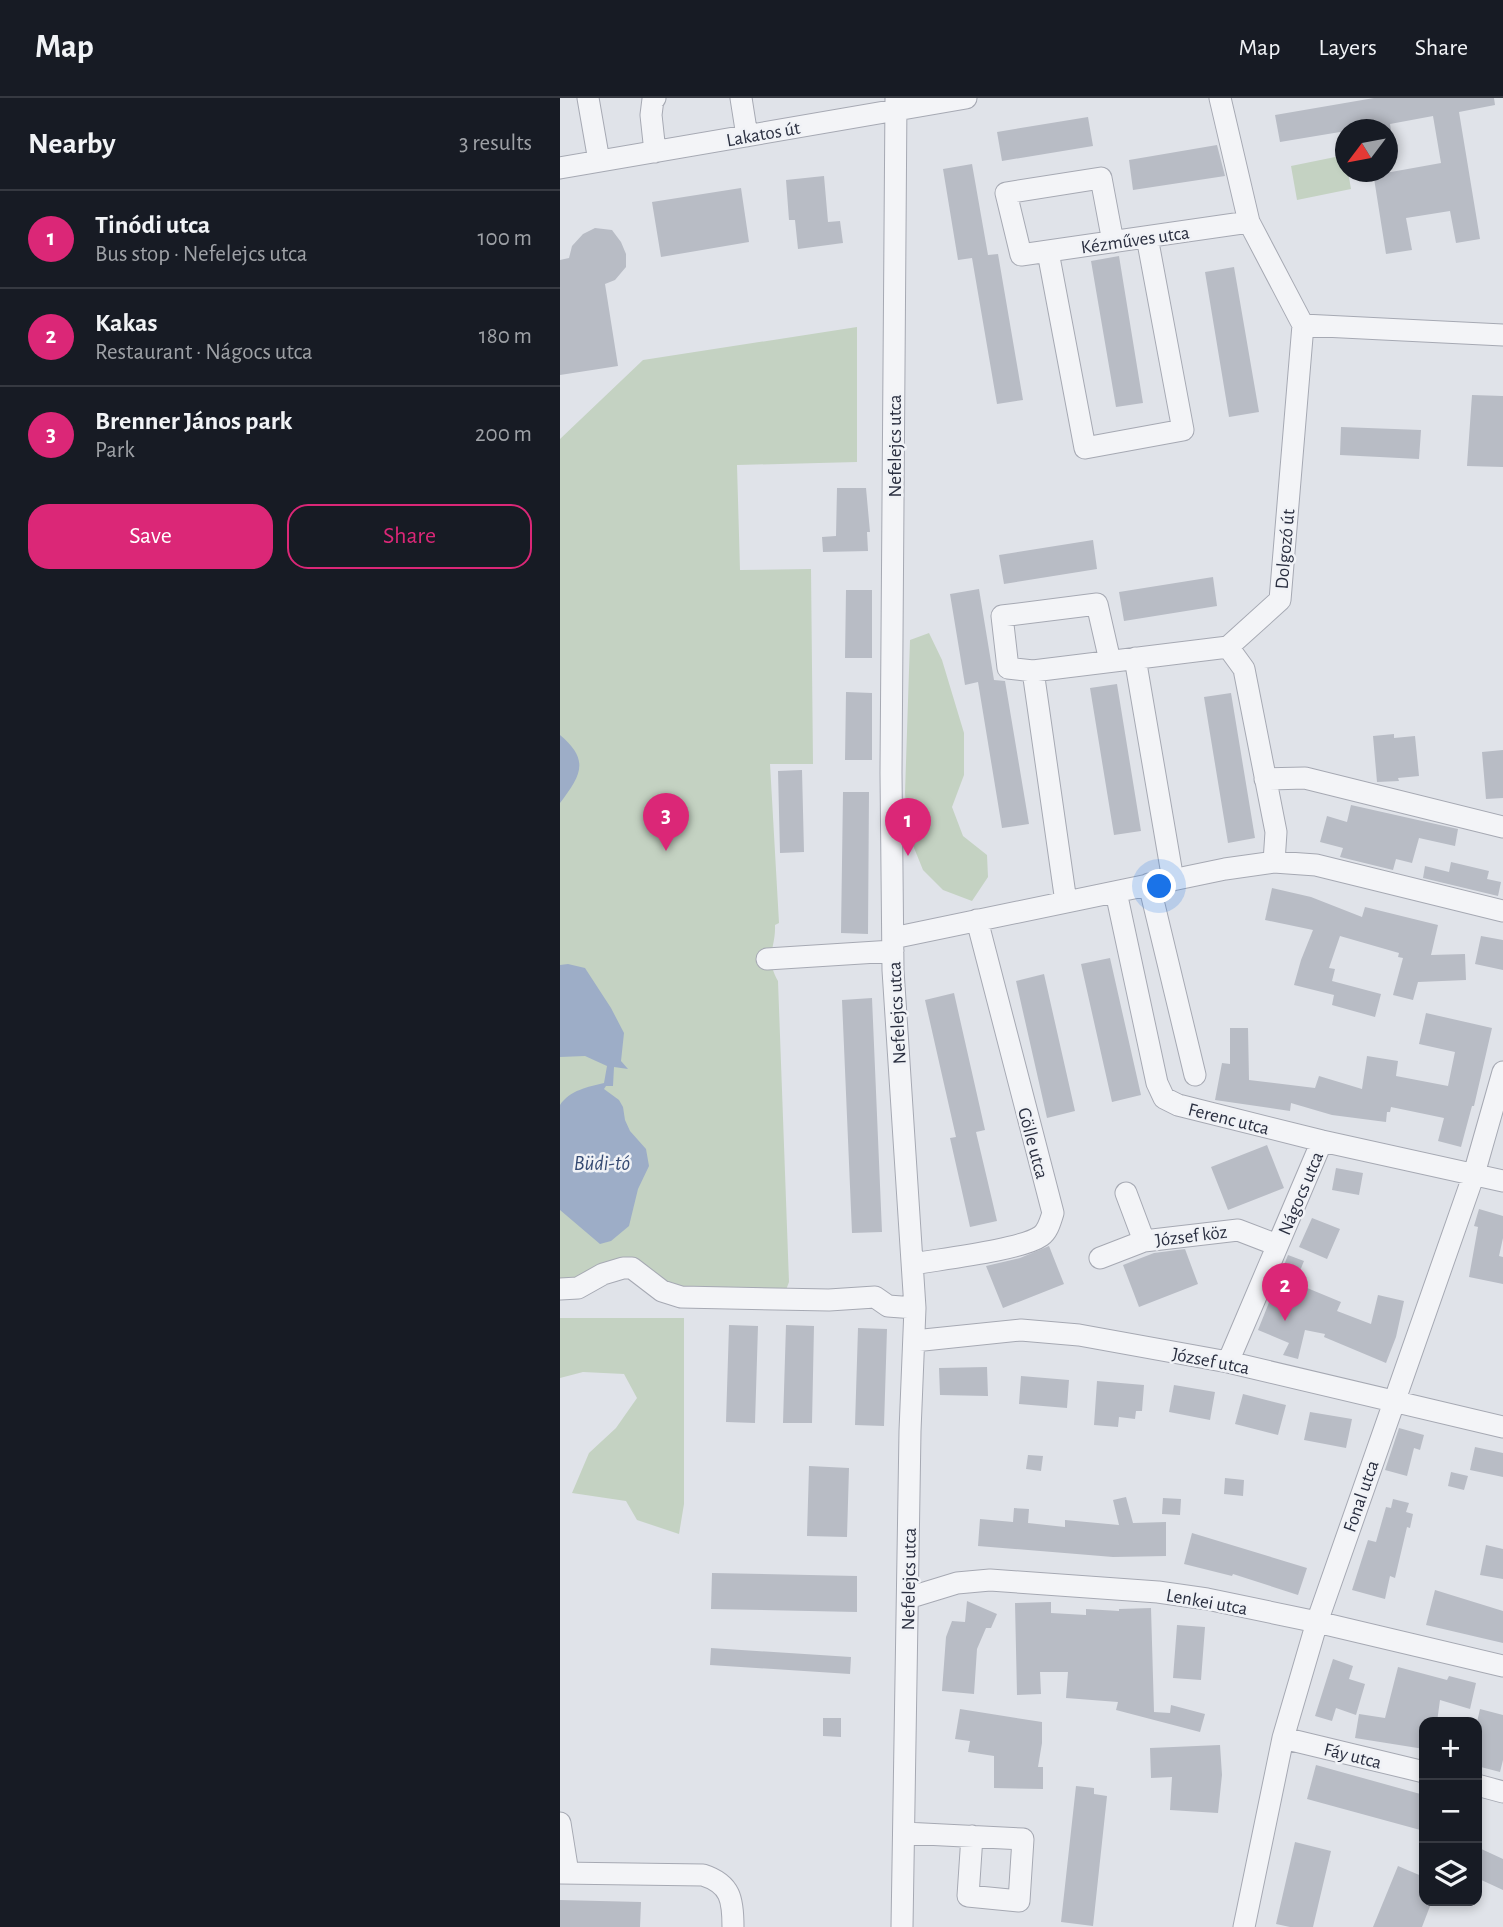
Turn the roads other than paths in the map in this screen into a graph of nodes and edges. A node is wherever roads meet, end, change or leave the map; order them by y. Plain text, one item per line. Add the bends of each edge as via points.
1 (655, 98) edge
2 (741, 98) edge
3 (966, 98) edge
4 (1220, 98) edge
5 (594, 101) edge
6 (896, 104) edge
7 (747, 136) junction
8 (654, 152) junction
9 (598, 161) junction
10 (560, 168) edge
11 (1250, 222) junction
12 (1147, 237) junction
13 (1113, 242) junction
14 (1048, 251) junction
15 (1303, 326) junction
16 (1503, 335) edge
17 (1228, 647) junction
18 (1135, 658) junction
19 (1110, 661) junction
20 (1033, 671) junction
21 (1265, 779) junction
22 (1503, 827) edge
23 (1274, 862) junction
24 (1173, 880) junction
25 (1149, 884) junction
26 (1116, 892) junction
27 (1066, 902) junction
28 (1503, 911) edge
29 (978, 920) junction
30 (893, 944) junction
31 (767, 959) dead end
32 (1503, 1072) edge
33 (1195, 1075) dead end
34 (1322, 1141) junction
35 (1474, 1174) junction
36 (1503, 1181) edge
37 (1126, 1193) dead end
38 (1144, 1241) junction
39 (1278, 1245) junction
40 (1100, 1258) dead end
41 (913, 1264) junction
42 (560, 1289) edge
43 (915, 1308) junction
44 (914, 1341) junction
45 (1228, 1362) junction
46 (1393, 1401) junction
47 (1503, 1427) edge
48 (908, 1598) junction
49 (1317, 1622) junction
50 (1503, 1666) edge
51 (1283, 1738) junction
52 (1419, 1771) edge
53 (1482, 1786) edge
54 (1503, 1792) edge
55 (560, 1823) edge
56 (904, 1833) junction
57 (972, 1836) dead end
58 (564, 1873) edge
59 (733, 1927) edge
60 (902, 1927) edge
61 (1244, 1927) edge

1 - 8 street via 650,115
2 - 7 street
3 - 6 street, Lakatos út
4 - 11 street
5 - 9 street
6 - 7 street, Lakatos út
6 - 30 street, Nefelejcs utca
7 - 8 street, Lakatos út
8 - 9 street, Lakatos út
9 - 10 street, Lakatos út
11 - 12 street, Kézműves utca
11 - 15 street
12 - 13 street, Kézműves utca
12 - 14 street via 1183,430 1085,448
13 - 14 street, Kézműves utca
13 - 14 street, Kézműves utca via 1101,178 1006,193 1021,256
15 - 16 street
15 - 17 street, Dolgozó út via 1280,600
17 - 18 street
17 - 21 street via 1244,669
18 - 19 street
18 - 24 street
19 - 20 street
19 - 20 street via 1097,604 1002,616 1008,668
20 - 27 street
21 - 22 street via 1305,778
21 - 23 street via 1276,832
23 - 24 street
23 - 28 street via 1316,865
24 - 25 street
25 - 26 street
25 - 33 street
26 - 27 street
26 - 34 street, Ferenc utca via 1164,1098
27 - 29 street
29 - 30 street
29 - 41 street, Gölle utca via 1053,1213 1041,1236 1023,1244
30 - 31 street
30 - 41 street, Nefelejcs utca
32 - 35 street, Fonal utca
34 - 35 street, Ferenc utca
34 - 39 street, Nágocs utca
35 - 36 street, Ferenc utca
35 - 46 street, Fonal utca
37 - 38 street, József köz
38 - 39 street, József köz via 1238,1230
38 - 40 street, József köz
39 - 45 street, Nágocs utca
41 - 43 street, Nefelejcs utca
42 - 43 street via 578,1288 603,1273 632,1268 662,1291 681,1297 875,1297 888,1306
43 - 44 street, Nefelejcs utca
44 - 45 street, József utca via 1021,1330 1079,1335
44 - 48 street, Nefelejcs utca
45 - 46 street, József utca
46 - 47 street, József utca
46 - 49 street, Fonal utca
48 - 49 street, Lenkei utca via 957,1583 990,1580 1158,1592
48 - 56 street, Nefelejcs utca
49 - 50 street, Lenkei utca
49 - 51 street, Fonal utca
51 - 52 street, Fáy utca
51 - 61 street, Fonal utca
53 - 54 street
55 - 58 street
56 - 57 street
56 - 60 street, Nefelejcs utca
58 - 59 street via 703,1875 723,1885 733,1909

